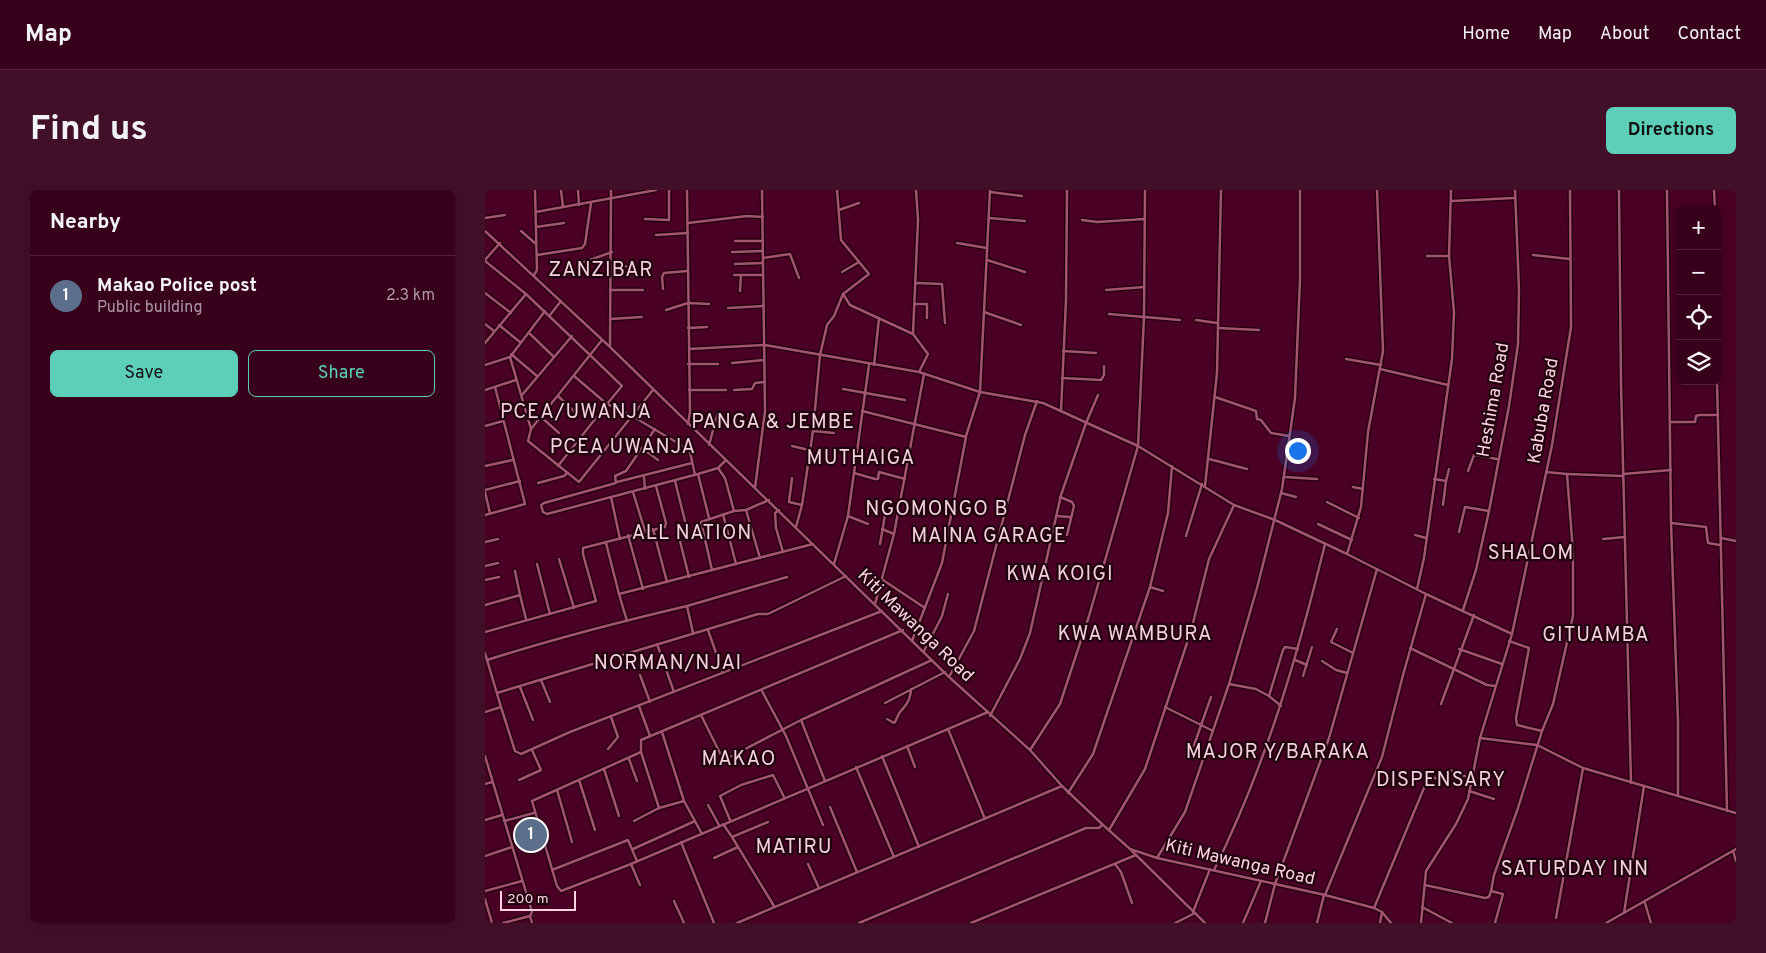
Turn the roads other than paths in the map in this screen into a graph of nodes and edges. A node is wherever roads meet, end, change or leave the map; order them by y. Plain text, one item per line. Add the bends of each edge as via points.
1 (535, 190) edge
2 (561, 190) edge
3 (578, 190) edge
4 (611, 190) edge
5 (631, 190) edge
6 (656, 190) edge
7 (669, 190) edge
8 (687, 190) edge
9 (762, 190) edge
10 (837, 190) edge
11 (916, 190) edge
12 (1067, 190) edge
13 (1145, 190) edge
14 (1221, 190) edge
15 (1300, 190) edge
16 (1377, 190) edge
17 (1451, 190) edge
18 (1515, 190) edge
19 (1570, 190) edge
20 (1619, 190) edge
21 (1667, 190) edge
22 (1714, 190) edge
23 (990, 191) edge
24 (631, 195) junction
25 (1022, 196) dead end
26 (1514, 198) junction
27 (611, 199) junction
28 (1452, 201) junction
29 (591, 203) junction
30 (859, 203) dead end
31 (579, 205) junction
32 (1715, 205) edge
33 (563, 208) junction
34 (839, 210) junction
35 (536, 212) junction
36 (505, 215) dead end
37 (763, 217) junction
38 (485, 218) edge
39 (989, 218) junction
40 (645, 219) dead end
41 (1145, 219) junction
42 (1082, 220) dead end
43 (1025, 221) dead end
44 (564, 223) dead end
45 (688, 223) junction
46 (537, 228) junction
47 (485, 231) edge
48 (521, 231) dead end
49 (688, 233) junction
50 (656, 235) dead end
51 (735, 241) dead end
52 (763, 241) junction
53 (500, 243) junction
54 (957, 243) dead end
55 (536, 244) junction
56 (987, 248) junction
57 (763, 251) junction
58 (612, 252) junction
59 (732, 252) dead end
60 (537, 255) junction
61 (1533, 255) dead end
62 (1427, 256) dead end
63 (1449, 256) junction
64 (763, 258) junction
65 (1571, 259) junction
66 (485, 260) edge
67 (987, 260) junction
68 (584, 262) dead end
69 (859, 262) junction
70 (763, 263) junction
71 (735, 264) dead end
72 (636, 266) dead end
73 (611, 267) junction
74 (687, 271) junction
75 (842, 272) dead end
76 (1025, 272) dead end
77 (534, 275) junction
78 (734, 275) dead end
79 (741, 275) junction
80 (763, 275) junction
81 (799, 278) dead end
82 (916, 283) junction
83 (1144, 287) junction
84 (610, 290) junction
85 (643, 290) dead end
86 (663, 290) dead end
87 (740, 290) dead end
88 (1106, 290) dead end
89 (485, 293) edge
90 (526, 294) junction
91 (843, 294) junction
92 (561, 301) junction
93 (688, 303) junction
94 (709, 304) dead end
95 (915, 304) junction
96 (764, 306) junction
97 (728, 308) dead end
98 (666, 310) dead end
99 (545, 311) junction
100 (984, 312) junction
101 (511, 313) junction
102 (1109, 314) dead end
103 (550, 315) junction
104 (1144, 316) junction
105 (642, 317) dead end
106 (879, 318) junction
107 (927, 318) dead end
108 (610, 319) junction
109 (1180, 320) dead end
110 (1196, 320) dead end
111 (945, 323) dead end
112 (1217, 323) junction
113 (485, 324) edge
114 (499, 325) junction
115 (1021, 325) dead end
116 (707, 327) dead end
117 (688, 328) junction
118 (1218, 328) junction
119 (1259, 330) dead end
120 (494, 331) junction
121 (529, 333) junction
122 (913, 334) junction
123 (572, 336) junction
124 (602, 340) junction
125 (485, 342) edge
126 (520, 342) junction
127 (765, 345) junction
128 (610, 347) junction
129 (689, 349) junction
130 (1063, 351) junction
131 (1096, 353) dead end
132 (590, 355) junction
133 (820, 355) junction
134 (510, 356) junction
135 (553, 356) junction
136 (1347, 359) dead end
137 (764, 360) junction
138 (732, 363) dead end
139 (688, 364) junction
140 (718, 364) dead end
141 (485, 365) edge
142 (869, 365) junction
143 (874, 365) junction
144 (1381, 365) junction
145 (1104, 366) dead end
146 (1380, 369) junction
147 (919, 372) junction
148 (924, 374) junction
149 (537, 376) junction
150 (574, 376) junction
151 (1062, 378) junction
152 (516, 380) junction
153 (765, 382) junction
154 (1448, 385) junction
155 (1717, 385) edge
156 (495, 387) junction
157 (843, 389) dead end
158 (485, 390) edge
159 (653, 390) junction
160 (689, 390) junction
161 (726, 390) dead end
162 (734, 390) dead end
163 (980, 392) junction
164 (865, 394) junction
165 (1098, 394) dead end
166 (522, 395) junction
167 (558, 396) junction
168 (1215, 397) junction
169 (905, 400) dead end
170 (1037, 401) junction
171 (607, 404) junction
172 (863, 411) junction
173 (1061, 411) junction
174 (718, 412) dead end
175 (576, 413) dead end
176 (1717, 415) junction
177 (632, 416) junction
178 (541, 417) junction
179 (503, 421) junction
180 (1671, 422) junction
181 (915, 423) junction
182 (1086, 423) junction
183 (688, 424) junction
184 (485, 426) edge
185 (531, 429) junction
186 (655, 430) junction
187 (813, 431) junction
188 (834, 433) dead end
189 (559, 434) dead end
190 (966, 436) junction
191 (1289, 436) junction
192 (709, 445) junction
193 (792, 446) dead end
194 (1138, 446) junction
195 (643, 448) junction
196 (809, 450) junction
197 (1497, 458) junction
198 (1209, 459) junction
199 (513, 460) junction
200 (658, 460) dead end
201 (726, 460) junction
202 (692, 463) junction
203 (485, 466) edge
204 (558, 466) junction
205 (1172, 466) junction
206 (718, 468) junction
207 (1247, 469) dead end
208 (1449, 469) dead end
209 (1671, 470) junction
210 (1468, 471) dead end
211 (1546, 472) junction
212 (567, 473) junction
213 (854, 473) junction
214 (1567, 474) junction
215 (697, 475) junction
216 (1623, 475) junction
217 (644, 476) junction
218 (1284, 477) junction
219 (792, 478) dead end
220 (905, 479) junction
221 (1317, 479) dead end
222 (1434, 479) junction
223 (520, 481) junction
224 (675, 481) junction
225 (1447, 481) junction
226 (617, 482) junction
227 (538, 483) dead end
228 (1202, 484) junction
229 (656, 486) junction
230 (1205, 486) junction
231 (1353, 487) dead end
232 (755, 488) junction
233 (645, 489) junction
234 (1363, 489) junction
235 (485, 491) edge
236 (633, 492) junction
237 (1281, 493) junction
238 (611, 497) junction
239 (1060, 497) junction
240 (1296, 497) dead end
241 (486, 500) edge
242 (769, 500) junction
243 (1327, 502) dead end
244 (803, 505) junction
245 (1234, 505) junction
246 (1443, 505) dead end
247 (746, 510) junction
248 (779, 510) junction
249 (734, 511) junction
250 (1489, 511) junction
251 (491, 514) junction
252 (723, 514) junction
253 (485, 515) edge
254 (885, 515) dead end
255 (848, 516) junction
256 (1055, 516) junction
257 (1070, 517) junction
258 (709, 518) junction
259 (1359, 518) junction
260 (1275, 520) junction
261 (685, 521) dead end
262 (868, 524) dead end
263 (1318, 524) dead end
264 (1671, 524) junction
265 (796, 527) junction
266 (653, 529) junction
267 (882, 529) junction
268 (645, 531) junction
269 (1459, 532) dead end
270 (678, 533) dead end
271 (894, 534) junction
272 (1067, 534) dead end
273 (628, 535) junction
274 (1415, 535) dead end
275 (1186, 536) dead end
276 (1625, 537) junction
277 (1426, 538) junction
278 (1721, 538) junction
279 (498, 539) dead end
280 (620, 539) junction
281 (1603, 539) dead end
282 (1352, 540) junction
283 (1736, 541) edge
284 (485, 542) edge
285 (606, 543) junction
286 (813, 544) junction
287 (880, 544) dead end
288 (1325, 544) junction
289 (1721, 545) junction
290 (783, 552) junction
291 (1347, 554) junction
292 (760, 558) junction
293 (559, 559) dead end
294 (498, 563) dead end
295 (537, 564) dead end
296 (736, 564) junction
297 (834, 564) junction
298 (485, 566) edge
299 (1377, 569) junction
300 (712, 570) junction
301 (515, 571) dead end
302 (499, 576) dead end
303 (846, 576) junction
304 (689, 577) junction
305 (787, 577) dead end
306 (485, 580) edge
307 (883, 580) junction
308 (667, 582) junction
309 (1150, 587) junction
310 (643, 589) junction
311 (1417, 589) junction
312 (1163, 592) dead end
313 (619, 594) junction
314 (948, 594) dead end
315 (1426, 594) junction
316 (520, 595) junction
317 (875, 604) junction
318 (485, 605) edge
319 (687, 606) junction
320 (574, 608) junction
321 (926, 608) junction
322 (1463, 610) junction
323 (882, 611) junction
324 (550, 614) junction
325 (1473, 615) junction
326 (526, 620) junction
327 (627, 621) junction
328 (1337, 629) dead end
329 (707, 630) junction
330 (903, 630) junction
331 (485, 632) edge
332 (693, 634) junction
333 (1512, 634) junction
334 (912, 641) junction
335 (1509, 641) junction
336 (657, 644) junction
337 (1312, 647) dead end
338 (1410, 648) junction
339 (1298, 649) junction
340 (1459, 649) junction
341 (924, 651) junction
342 (485, 653) edge
343 (1353, 653) junction
344 (487, 660) junction
345 (932, 660) junction
346 (1295, 660) junction
347 (1322, 661) dead end
348 (1502, 664) junction
349 (1307, 665) junction
350 (1453, 668) junction
351 (945, 672) junction
352 (723, 673) junction
353 (1347, 673) junction
354 (640, 675) dead end
355 (1303, 676) dead end
356 (949, 677) junction
357 (541, 680) junction
358 (1229, 684) junction
359 (1495, 686) junction
360 (520, 687) junction
361 (911, 689) junction
362 (762, 691) junction
363 (674, 692) junction
364 (497, 693) junction
365 (1269, 696) junction
366 (1211, 697) dead end
367 (550, 702) dead end
368 (650, 702) junction
369 (885, 703) dead end
370 (1441, 704) dead end
371 (639, 706) junction
372 (1281, 706) junction
373 (501, 707) junction
374 (1165, 708) junction
375 (485, 712) edge
376 (988, 712) junction
377 (701, 715) junction
378 (990, 716) junction
379 (611, 717) junction
380 (887, 719) dead end
381 (533, 720) dead end
382 (801, 720) junction
383 (1202, 725) junction
384 (948, 729) junction
385 (781, 730) junction
386 (1542, 730) junction
387 (1213, 731) junction
388 (662, 732) junction
389 (650, 736) junction
390 (1480, 738) junction
391 (1537, 745) junction
392 (907, 746) junction
393 (532, 750) junction
394 (608, 750) dead end
395 (1030, 750) junction
396 (1192, 751) dead end
397 (641, 752) junction
398 (485, 756) edge
399 (882, 756) junction
400 (629, 759) junction
401 (856, 767) junction
402 (915, 767) dead end
403 (1583, 768) junction
404 (604, 769) junction
405 (519, 780) dead end
406 (579, 780) junction
407 (637, 780) dead end
408 (1472, 780) junction
409 (825, 781) junction
410 (492, 782) junction
411 (1631, 783) junction
412 (485, 784) edge
413 (1061, 786) junction
414 (1644, 786) junction
415 (807, 788) junction
416 (557, 790) junction
417 (1469, 791) junction
418 (1068, 793) junction
419 (1678, 796) junction
420 (784, 798) junction
421 (1494, 799) dead end
422 (684, 801) junction
423 (707, 805) dead end
424 (830, 807) dead end
425 (659, 808) junction
426 (1727, 811) junction
427 (534, 813) junction
428 (1736, 813) edge
429 (502, 815) junction
430 (619, 816) dead end
431 (985, 819) junction
432 (485, 820) edge
433 (504, 820) junction
434 (730, 820) junction
435 (634, 821) dead end
436 (695, 821) junction
437 (768, 822) dead end
438 (723, 824) junction
439 (823, 825) dead end
440 (1103, 825) junction
441 (719, 826) junction
442 (595, 830) dead end
443 (1109, 830) junction
444 (702, 834) junction
445 (732, 837) junction
446 (572, 842) dead end
447 (681, 842) junction
448 (512, 847) junction
449 (738, 847) junction
450 (919, 847) junction
451 (633, 849) junction
452 (1130, 849) junction
453 (1734, 850) edge
454 (1136, 854) junction
455 (485, 856) edge
456 (894, 857) junction
457 (714, 858) dead end
458 (1157, 858) junction
459 (637, 861) junction
460 (1736, 861) edge
461 (631, 864) junction
462 (808, 864) dead end
463 (1115, 864) junction
464 (1210, 869) junction
465 (552, 870) junction
466 (1214, 870) junction
467 (857, 873) junction
468 (522, 881) junction
469 (1261, 881) junction
470 (1275, 884) junction
471 (640, 885) dead end
472 (1425, 885) junction
473 (819, 888) junction
474 (1491, 891) junction
475 (485, 892) edge
476 (1324, 895) junction
477 (485, 899) edge
478 (674, 901) dead end
479 (1132, 903) dead end
480 (1645, 903) junction
481 (774, 906) junction
482 (1422, 907) junction
483 (1374, 908) junction
484 (1194, 912) junction
485 (1382, 912) junction
486 (1624, 914) junction
487 (530, 916) junction
488 (1556, 918) dead end
489 (492, 923) edge
490 (503, 923) edge
491 (532, 923) edge
492 (683, 923) edge
493 (713, 923) edge
494 (737, 923) edge
495 (859, 923) edge
496 (971, 923) edge
497 (1175, 923) edge
498 (1205, 923) edge
499 (1243, 923) edge
500 (1265, 923) edge
501 (1317, 923) edge
502 (1380, 923) edge
503 (1391, 923) edge
504 (1421, 923) edge
505 (1452, 923) edge
506 (1495, 923) edge
507 (1606, 923) edge
508 (1651, 923) edge

1 - 35 street
2 - 33 street
3 - 31 street
4 - 27 street
5 - 24 street
6 - 24 street
7 - 40 street via 669,220
8 - 45 street
9 - 37 street
10 - 34 street
11 - 82 street
12 - 130 street
13 - 41 street
14 - 112 street
15 - 191 street via 1295,398
16 - 144 street
17 - 28 street
18 - 26 street, Heshima Road
19 - 65 street, Kabuba Road
20 - 216 street
21 - 180 street
22 - 32 street
23 - 25 street
23 - 39 street
24 - 27 street
26 - 28 street
26 - 197 street, Heshima Road via 1519,271 1518,344
27 - 29 street
27 - 58 street
28 - 63 street
29 - 31 street
29 - 60 street via 582,248
30 - 34 street
31 - 33 street
33 - 35 street
34 - 69 street via 841,240
35 - 46 street
36 - 38 street
37 - 45 street
37 - 52 street
39 - 43 street
39 - 56 street
41 - 42 street
41 - 83 street
44 - 46 street
45 - 49 street
46 - 55 street
47 - 53 street, Kiti Mawanga Road
48 - 55 street
49 - 50 street
49 - 74 street
51 - 52 street
52 - 57 street
53 - 66 street
53 - 77 street, Kiti Mawanga Road
54 - 56 street
55 - 60 street
56 - 67 street
57 - 59 street
57 - 64 street
58 - 68 street
58 - 73 street
60 - 77 street
61 - 65 street
62 - 63 street
63 - 154 street via 1454,312
64 - 70 street
64 - 81 street via 790,254
65 - 211 street, Kabuba Road via 1571,327
66 - 90 street
67 - 76 street
67 - 100 street
69 - 75 street
69 - 91 street via 869,275
70 - 71 street
70 - 80 street
72 - 73 street
73 - 84 street
74 - 86 street via 664,273
74 - 93 street
77 - 92 street, Kiti Mawanga Road
78 - 79 street
79 - 80 street
79 - 87 street
80 - 96 street
82 - 95 street
82 - 111 street via 942,284
83 - 88 street
83 - 104 street
84 - 85 street
84 - 108 street
89 - 101 street
90 - 99 street
90 - 101 street
91 - 106 street via 850,305
91 - 133 street via 828,322
92 - 103 street
92 - 124 street, Kiti Mawanga Road
93 - 94 street
93 - 98 street
93 - 117 street
95 - 107 street via 927,304
95 - 122 street
96 - 97 street
96 - 127 street
99 - 103 street
99 - 121 street
100 - 115 street
100 - 163 street
101 - 114 street
102 - 104 street
103 - 123 street
104 - 109 street
104 - 194 street
105 - 108 street
106 - 122 street
106 - 143 street
108 - 128 street
110 - 112 street
112 - 118 street
113 - 120 street
114 - 120 street
114 - 126 street
116 - 117 street
117 - 129 street
118 - 119 street
118 - 168 street
120 - 125 street
121 - 126 street
121 - 135 street
122 - 147 street via 928,354
123 - 132 street
123 - 135 street
124 - 128 street, Kiti Mawanga Road
124 - 132 street
126 - 134 street
127 - 129 street
127 - 133 street
127 - 137 street
128 - 159 street, Kiti Mawanga Road
129 - 139 street
130 - 131 street
130 - 151 street
132 - 150 street
132 - 171 street via 622,384
133 - 142 street
133 - 187 street
134 - 141 street
134 - 149 street
134 - 152 street
135 - 149 street
136 - 144 street
137 - 138 street
137 - 153 street
139 - 140 street
139 - 160 street
142 - 143 street
142 - 164 street
143 - 147 street
144 - 146 street
145 - 151 street via 1101,380
146 - 154 street
146 - 234 street via 1368,432
147 - 148 street
148 - 163 street
148 - 181 street
149 - 166 street
150 - 167 street
150 - 171 street
151 - 173 street
152 - 156 street
152 - 166 street
153 - 162 street via 755,383 752,389
153 - 232 street
154 - 222 street
155 - 176 street
156 - 158 street
156 - 179 street
157 - 164 street
159 - 177 street
159 - 183 street, Kiti Mawanga Road
160 - 161 street
160 - 183 street
163 - 170 street
163 - 190 street
164 - 169 street
164 - 172 street
165 - 182 street
166 - 185 street
167 - 175 street
167 - 178 street
168 - 191 street via 1256,411 1257,419 1271,432
168 - 198 street
170 - 173 street
170 - 356 street via 1025,435 975,631
171 - 177 street
171 - 204 street
172 - 181 street
172 - 213 street
173 - 182 street
174 - 192 street
176 - 180 street via 1699,415 1695,422
176 - 278 street
177 - 186 street
177 - 212 street via 579,482
178 - 185 street
178 - 189 street
179 - 184 street
179 - 199 street
180 - 209 street
181 - 190 street
181 - 220 street
182 - 194 street
182 - 239 street
183 - 192 street, Kiti Mawanga Road
185 - 204 street via 528,441
186 - 195 street
186 - 202 street via 686,448
187 - 188 street
187 - 196 street
190 - 321 street via 942,563
191 - 218 street
192 - 201 street, Kiti Mawanga Road
193 - 196 street
194 - 205 street
194 - 395 street via 1060,704
195 - 200 street
195 - 226 street via 626,471 615,476
196 - 244 street
197 - 210 street via 1473,455
197 - 250 street, Heshima Road
198 - 207 street
198 - 230 street
199 - 203 street
199 - 223 street
201 - 206 street
201 - 232 street, Kiti Mawanga Road
202 - 215 street
202 - 217 street
204 - 212 street
205 - 228 street
205 - 309 street via 1168,512
206 - 215 street
206 - 249 street via 725,478
208 - 225 street
209 - 216 street
209 - 264 street
211 - 214 street
211 - 333 street, Kabuba Road
212 - 227 street
213 - 220 street via 878,479 879,472
213 - 255 street
214 - 216 street
214 - 386 street via 1573,552 1573,616 1553,704
215 - 224 street
215 - 258 street
216 - 276 street
217 - 226 street
217 - 233 street
218 - 221 street
218 - 237 street
219 - 244 street via 789,502
220 - 271 street
222 - 225 street
222 - 277 street
223 - 235 street
223 - 251 street via 525,505
224 - 229 street
224 - 261 street
225 - 246 street
226 - 238 street via 541,505 547,514
228 - 230 street
228 - 275 street
229 - 233 street
229 - 266 street via 667,525
230 - 245 street
231 - 234 street
232 - 242 street, Kiti Mawanga Road
233 - 236 street
234 - 259 street
235 - 241 street
236 - 238 street
236 - 268 street
237 - 240 street
237 - 260 street
238 - 280 street
239 - 256 street
239 - 257 street via 1073,503
241 - 251 street
242 - 247 street
242 - 248 street, Kiti Mawanga Road
243 - 259 street
244 - 265 street
245 - 260 street
245 - 374 street via 1209,559 1191,630
247 - 249 street
247 - 292 street
248 - 265 street, Kiti Mawanga Road
248 - 290 street via 775,513 776,528
249 - 252 street
250 - 269 street via 1465,507
250 - 322 street, Heshima Road
251 - 253 street
252 - 258 street
252 - 296 street
254 - 267 street
255 - 262 street
255 - 297 street
256 - 257 street
256 - 378 street via 1030,632 1020,659
257 - 272 street
258 - 300 street via 700,523
259 - 282 street
260 - 288 street
260 - 358 street
263 - 282 street
264 - 289 street via 1706,527 1708,543
264 - 419 street
265 - 286 street, Kiti Mawanga Road
266 - 268 street
266 - 308 street
267 - 271 street
267 - 287 street
268 - 273 street
270 - 304 street
271 - 307 street
273 - 280 street
273 - 310 street
274 - 277 street
276 - 281 street
276 - 411 street
277 - 311 street
278 - 283 street
278 - 289 street
279 - 284 street
280 - 285 street
282 - 291 street
285 - 313 street
285 - 320 street via 583,548 597,599
286 - 290 street
286 - 297 street, Kiti Mawanga Road
288 - 291 street
288 - 339 street
289 - 426 street
290 - 292 street
291 - 299 street
292 - 296 street
293 - 320 street
294 - 298 street
295 - 324 street
296 - 300 street
297 - 303 street, Kiti Mawanga Road
299 - 311 street
299 - 343 street
300 - 304 street
301 - 316 street
302 - 306 street
303 - 317 street, Kiti Mawanga Road
303 - 329 street via 768,614 758,614
304 - 308 street
305 - 319 street
307 - 317 street
307 - 321 street
308 - 310 street
309 - 312 street
309 - 418 street via 1093,754
310 - 313 street
311 - 315 street
313 - 327 street
314 - 341 street via 942,616
315 - 322 street
315 - 338 street
316 - 318 street
316 - 326 street
317 - 323 street, Kiti Mawanga Road
319 - 327 street
319 - 332 street
320 - 324 street
321 - 334 street
322 - 325 street
323 - 330 street, Kiti Mawanga Road
323 - 352 street
324 - 326 street
325 - 333 street
325 - 340 street
326 - 331 street
327 - 344 street via 562,636
328 - 343 street via 1331,642
329 - 332 street
329 - 352 street
330 - 334 street, Kiti Mawanga Road
330 - 362 street
332 - 336 street
333 - 335 street, Kabuba Road
334 - 341 street, Kiti Mawanga Road
335 - 348 street, Kabuba Road
335 - 386 street via 1529,648 1517,725
336 - 357 street
336 - 363 street
337 - 349 street
338 - 350 street
338 - 476 street via 1382,757
339 - 346 street
339 - 365 street via 1284,648
340 - 348 street
340 - 350 street
341 - 345 street, Kiti Mawanga Road
342 - 344 street
343 - 353 street
344 - 364 street
345 - 351 street, Kiti Mawanga Road
345 - 382 street
346 - 349 street
346 - 372 street
347 - 353 street
348 - 359 street, Kabuba Road
349 - 355 street
350 - 359 street
350 - 370 street
351 - 356 street, Kiti Mawanga Road
351 - 361 street
352 - 363 street
353 - 470 street via 1329,738
354 - 368 street
356 - 376 street, Kiti Mawanga Road
357 - 360 street
357 - 367 street
358 - 365 street via 1257,689
358 - 387 street
359 - 390 street, Kabuba Road
360 - 364 street
360 - 381 street
361 - 369 street
361 - 380 street via 908,705 897,720 894,723
362 - 377 street
362 - 385 street
363 - 368 street
364 - 373 street
365 - 372 street
366 - 383 street
368 - 371 street
371 - 379 street
371 - 389 street
372 - 466 street via 1251,790
373 - 375 street
373 - 393 street via 515,751 519,755
374 - 383 street
374 - 443 street via 1145,769
376 - 378 street, Kiti Mawanga Road
376 - 384 street
377 - 385 street via 725,759
377 - 388 street
378 - 395 street, Kiti Mawanga Road
379 - 393 street
379 - 394 street via 618,737
382 - 385 street
382 - 409 street
383 - 387 street
383 - 396 street
384 - 392 street
384 - 431 street
385 - 415 street
386 - 391 street
387 - 458 street via 1185,812
388 - 389 street
388 - 422 street
389 - 397 street via 639,743
390 - 391 street
390 - 408 street, Kabuba Road
391 - 403 street
391 - 474 street
392 - 399 street
392 - 402 street
393 - 405 street via 541,770
395 - 413 street, Kiti Mawanga Road
397 - 400 street
397 - 425 street
398 - 410 street
399 - 401 street
399 - 450 street
400 - 404 street
400 - 407 street
401 - 409 street
401 - 456 street
403 - 411 street
403 - 488 street
404 - 406 street
404 - 430 street
406 - 416 street
406 - 442 street
408 - 417 street, Kabuba Road
408 - 483 street via 1450,770 1441,780 1429,776
409 - 415 street
410 - 412 street
410 - 429 street
411 - 414 street
413 - 418 street, Kiti Mawanga Road
413 - 431 street
414 - 419 street
414 - 486 street
415 - 420 street
415 - 439 street
416 - 427 street via 535,798 532,804
416 - 446 street
417 - 421 street
417 - 472 street, Kabuba Road via 1456,824 1427,867
418 - 440 street, Kiti Mawanga Road
419 - 426 street
420 - 434 street
420 - 434 street via 773,776 741,785 719,796
422 - 425 street
422 - 436 street
423 - 441 street
424 - 467 street
425 - 435 street
426 - 428 street
427 - 433 street
427 - 465 street
429 - 432 street
429 - 433 street
431 - 450 street
433 - 448 street
434 - 438 street
436 - 444 street
436 - 451 street
437 - 445 street
438 - 441 street
438 - 445 street
440 - 443 street, Kiti Mawanga Road
440 - 495 street via 1086,828
441 - 444 street
443 - 452 street, Kiti Mawanga Road
444 - 447 street
445 - 449 street
447 - 459 street
447 - 493 street
448 - 455 street
448 - 468 street
449 - 457 street
449 - 481 street
450 - 456 street
451 - 459 street
451 - 465 street via 628,840 624,841
452 - 454 street
452 - 458 street, Kiti Mawanga Road
453 - 460 street
453 - 480 street
454 - 463 street
454 - 484 street
456 - 467 street
458 - 464 street, Kiti Mawanga Road
459 - 461 street
461 - 465 street via 564,891 557,886
461 - 471 street
462 - 473 street
463 - 479 street
463 - 496 street
464 - 466 street, Kiti Mawanga Road
464 - 484 street
466 - 469 street, Kiti Mawanga Road
467 - 473 street
468 - 475 street
468 - 487 street via 532,912
469 - 470 street, Kiti Mawanga Road
469 - 499 street
470 - 476 street, Kiti Mawanga Road
470 - 500 street
472 - 474 street via 1485,898
472 - 482 street, Kabuba Road
473 - 481 street
474 - 506 street via 1503,896
476 - 483 street, Kiti Mawanga Road
476 - 501 street
477 - 489 street
478 - 492 street
480 - 486 street
480 - 508 street
481 - 494 street
482 - 504 street, Kabuba Road
482 - 505 street
483 - 485 street, Kiti Mawanga Road
484 - 497 street
484 - 498 street
485 - 502 street
485 - 503 street, Kiti Mawanga Road
486 - 507 street
487 - 490 street
487 - 491 street

